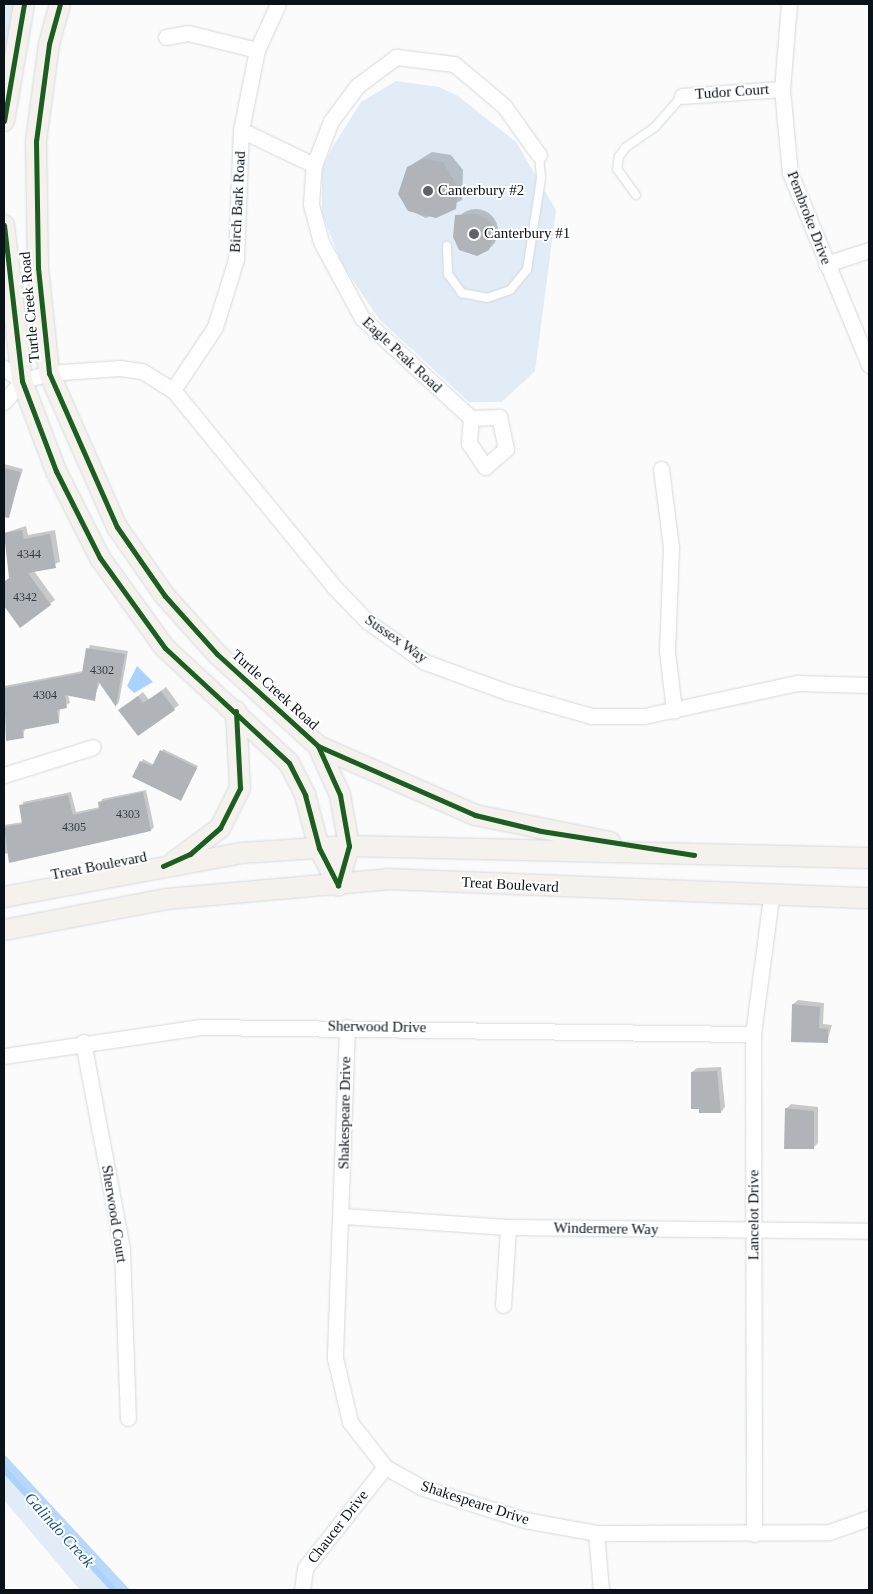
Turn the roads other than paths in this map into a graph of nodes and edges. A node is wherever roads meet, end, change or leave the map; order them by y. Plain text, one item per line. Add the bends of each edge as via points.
1 (24, 4) edge
2 (60, 4) edge
3 (278, 4) edge
4 (789, 4) edge
5 (166, 37) dead end
6 (257, 50) junction
7 (782, 89) junction
8 (682, 96) joint
9 (4, 120) edge
10 (241, 130) junction
11 (540, 155) joint
12 (314, 165) junction
13 (636, 195) dead end
14 (4, 225) edge
15 (447, 246) dead end
16 (869, 250) edge
17 (826, 264) junction
18 (869, 365) edge
19 (4, 368) edge
20 (49, 374) junction
21 (22, 382) junction
22 (173, 390) junction
23 (4, 402) edge
24 (471, 418) dead end
25 (661, 469) dead end
26 (869, 685) edge
27 (236, 711) junction
28 (674, 711) junction
29 (93, 746) dead end
30 (318, 746) junction
31 (4, 775) edge
32 (350, 846) junction
33 (319, 848) junction
34 (694, 856) junction
35 (869, 858) edge
36 (163, 866) junction
37 (338, 885) junction
38 (864, 894) edge
39 (4, 897) edge
40 (771, 897) junction
41 (4, 930) edge
42 (347, 1027) junction
43 (753, 1034) junction
44 (82, 1042) junction
45 (4, 1056) edge
46 (343, 1216) junction
47 (508, 1227) junction
48 (869, 1231) edge
49 (754, 1232) junction
50 (503, 1305) dead end
51 (128, 1418) dead end
52 (384, 1467) junction
53 (869, 1518) edge
54 (596, 1533) junction
55 (754, 1534) junction
56 (302, 1590) edge
57 (601, 1590) edge

1 - 9 main road
2 - 20 main road, Turtle Creek Road via 49,44 36,141 38,268
3 - 6 street, Birch Bark Road
4 - 7 street, Pembroke Drive
5 - 6 street via 188,33
6 - 10 street, Birch Bark Road
7 - 8 street, Tudor Court
7 - 17 street, Pembroke Drive via 790,173
8 - 13 lane via 656,127 625,148 619,157 617,169
10 - 12 street
10 - 22 street, Birch Bark Road via 236,259 215,327
11 - 12 street, Eagle Peak Road via 504,106 454,64 396,57 357,86 332,121
11 - 15 lane via 541,178 527,270 510,290 486,298 462,293 448,274
12 - 24 street, Eagle Peak Road via 311,204 321,242 362,318
14 - 21 main road, Turtle Creek Road
16 - 17 street
17 - 18 street, Pembroke Drive
19 - 21 street
20 - 21 street, Sussex Way
20 - 22 street, Sussex Way via 120,368 142,371
20 - 30 main road, Turtle Creek Road via 118,528 165,596 217,654
21 - 23 street
21 - 27 main road, Turtle Creek Road via 56,471 100,558 165,648
22 - 28 street, Sussex Way via 334,587 367,621 425,662 591,716 644,716
25 - 28 street via 672,547 667,651
26 - 28 street, Sussex Way via 797,683
27 - 33 main road, Turtle Creek Road via 289,763 305,795
27 - 36 main road via 240,788 220,828 190,854
29 - 31 street
30 - 32 main road, Turtle Creek Road via 340,795
30 - 34 main road via 475,815 541,831
32 - 33 main road, Treat Boulevard
32 - 34 main road, Treat Boulevard
32 - 37 main road, Turtle Creek Road
33 - 36 main road, Treat Boulevard via 241,854
33 - 37 main road, Turtle Creek Road
34 - 35 main road, Treat Boulevard
36 - 39 main road, Treat Boulevard
37 - 40 main road, Treat Boulevard via 388,879
37 - 41 main road, Treat Boulevard via 166,899
38 - 40 main road, Treat Boulevard
40 - 43 street, Lancelot Drive
42 - 43 street, Sherwood Drive
42 - 44 street, Sherwood Drive via 200,1027
42 - 46 street, Shakespeare Drive
43 - 49 street, Lancelot Drive
44 - 45 street, Sherwood Drive
44 - 51 street, Sherwood Court via 122,1249
46 - 47 street, Windermere Way
46 - 52 street, Shakespeare Drive via 335,1358 350,1422
47 - 49 street, Windermere Way
47 - 50 street
48 - 49 street, Windermere Way
49 - 55 street, Lancelot Drive
52 - 54 street, Shakespeare Drive via 423,1488 497,1511
52 - 56 street, Chaucer Drive via 305,1568
53 - 55 street, Shakespeare Drive via 829,1532
54 - 55 street, Shakespeare Drive
54 - 57 street

